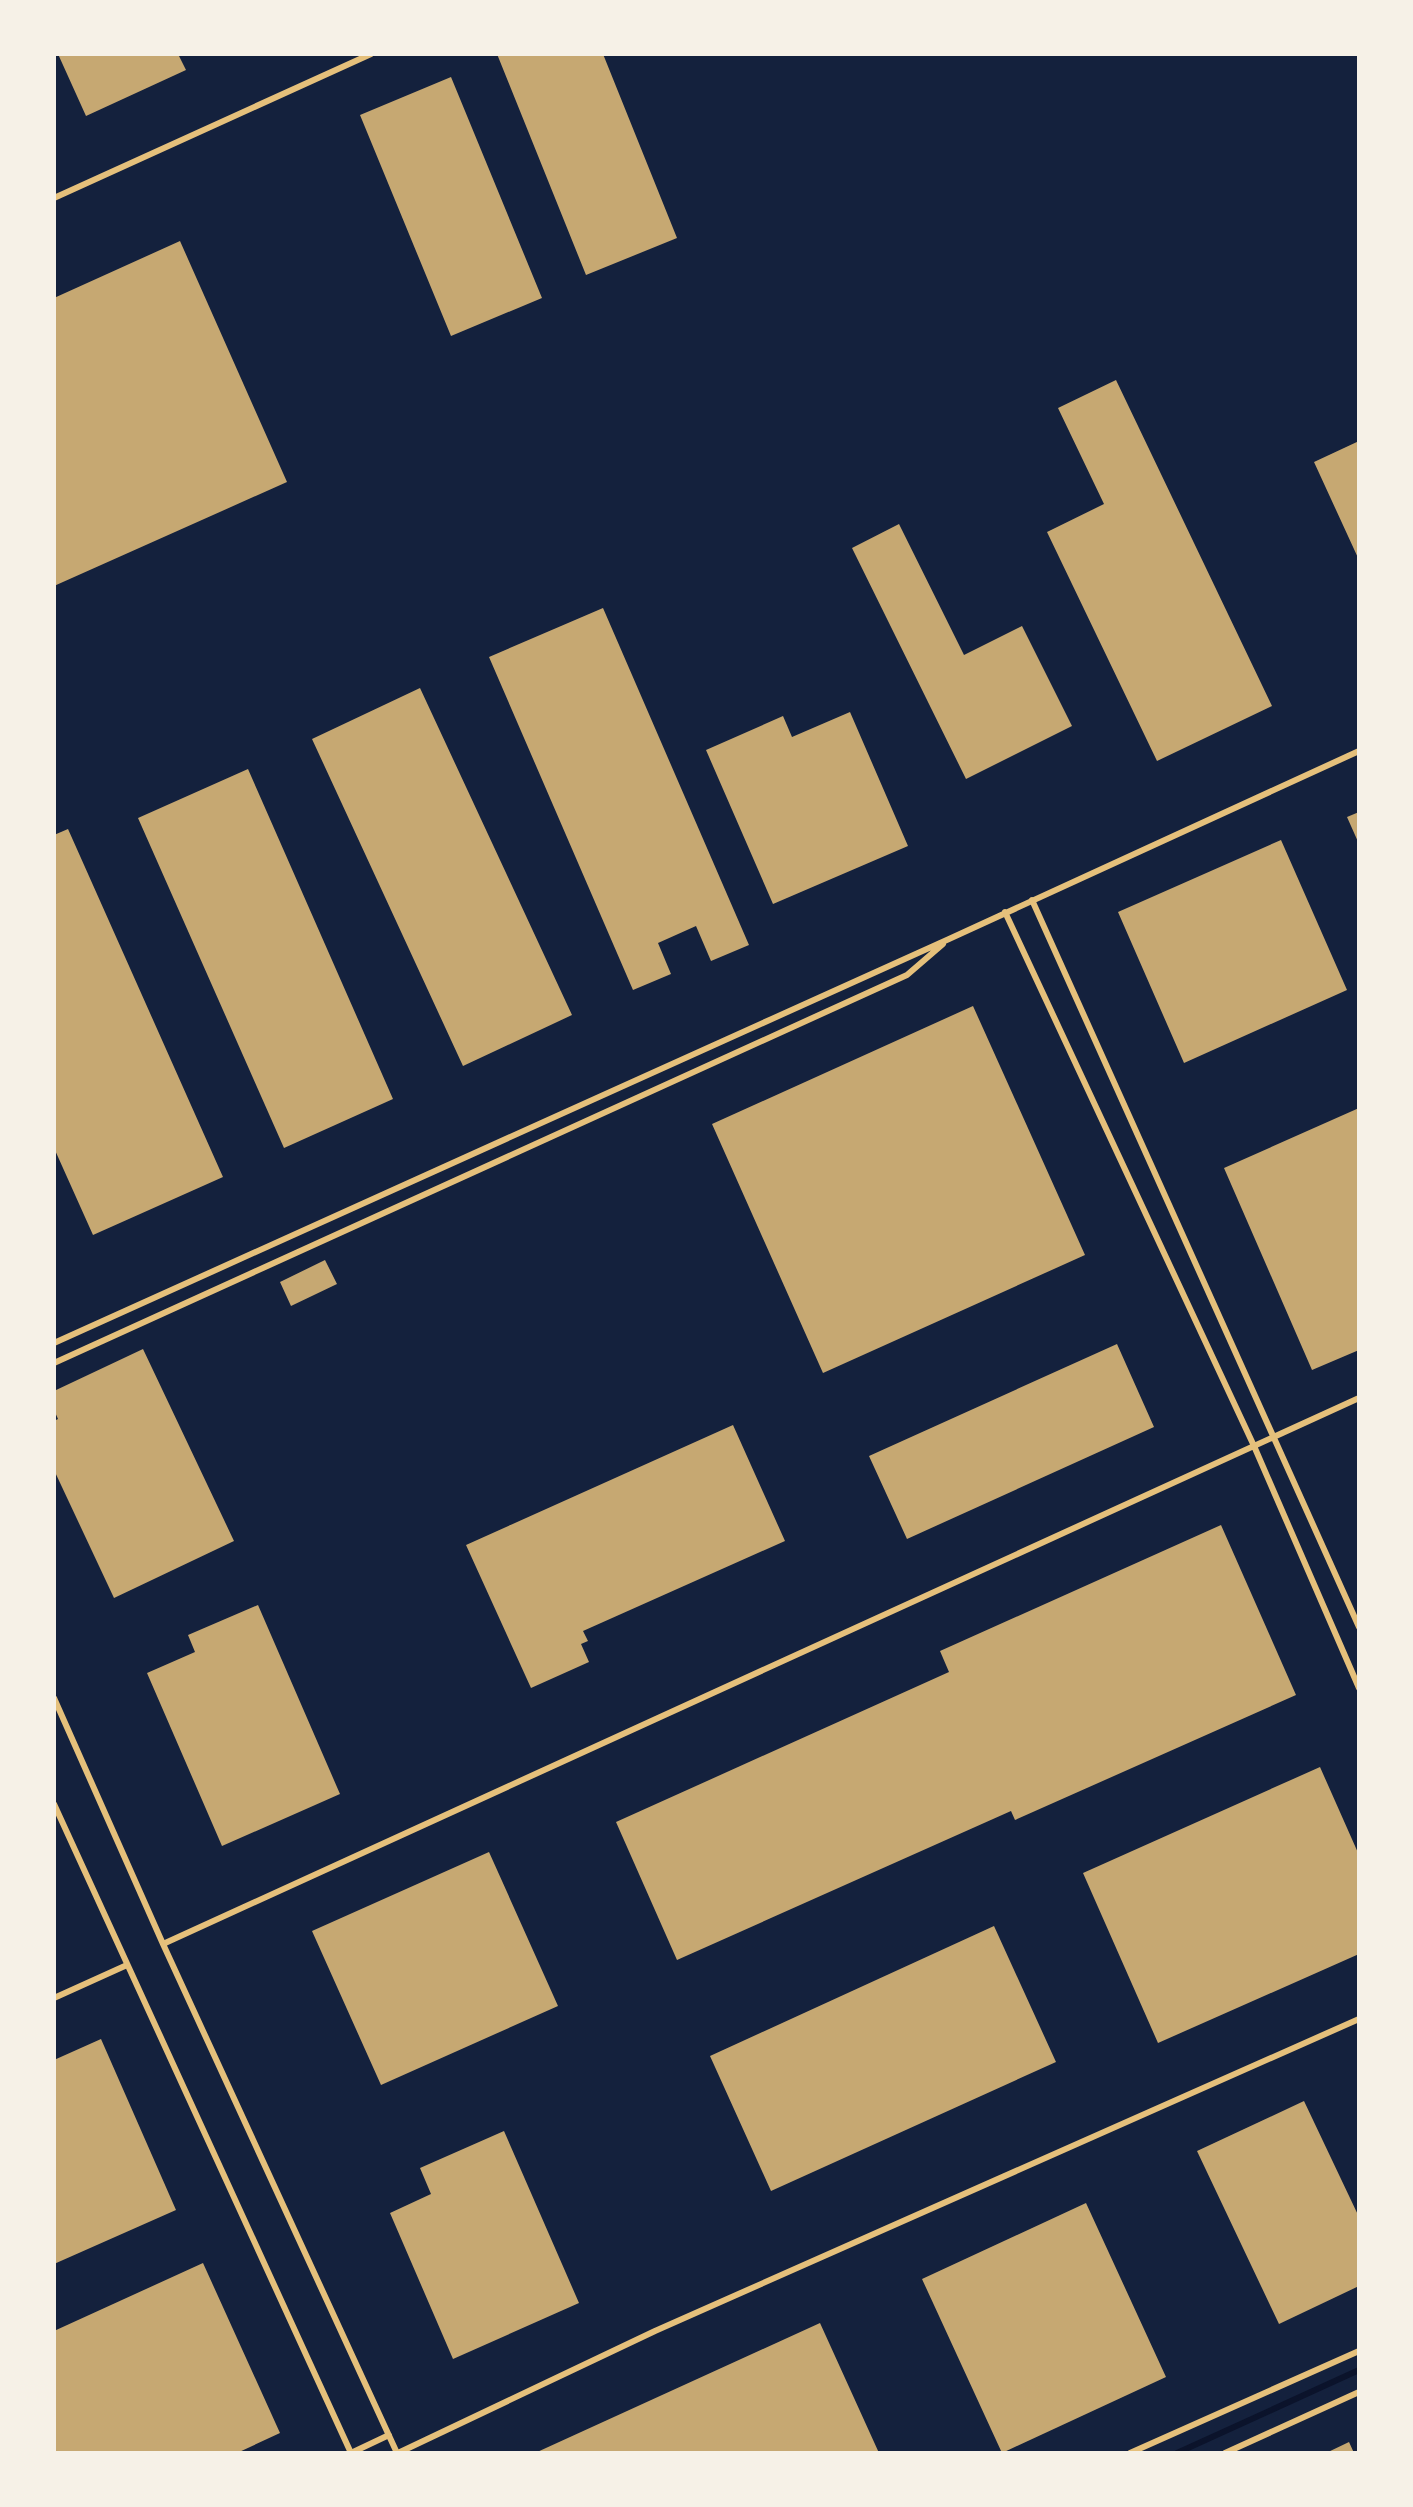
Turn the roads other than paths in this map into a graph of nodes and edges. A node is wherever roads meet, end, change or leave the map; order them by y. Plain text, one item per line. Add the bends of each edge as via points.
1 (371, 54) edge
2 (54, 198) edge
3 (1359, 751) edge
4 (1032, 900) junction
5 (1005, 912) junction
6 (949, 939) junction
7 (54, 1343) edge
8 (54, 1363) edge
9 (1359, 1398) edge
10 (1274, 1436) junction
11 (1254, 1446) junction
12 (1359, 1627) edge
13 (1359, 1688) edge
14 (54, 1698) edge
15 (54, 1804) edge
16 (163, 1944) junction
17 (127, 1965) junction
18 (54, 1998) edge
19 (1359, 2019) edge
20 (1359, 2351) edge
21 (1359, 2392) edge
22 (389, 2435) junction
23 (351, 2453) edge
24 (398, 2453) edge
25 (1130, 2453) edge
26 (1225, 2453) edge

1 - 2 lane
3 - 4 lane
4 - 5 lane
4 - 10 lane
5 - 6 lane
5 - 11 lane
6 - 7 lane
6 - 8 lane via 907,975
9 - 10 lane
10 - 11 lane
10 - 12 lane
11 - 13 lane
11 - 16 lane
14 - 16 lane
15 - 17 lane
16 - 22 lane
17 - 18 lane
17 - 23 lane
19 - 24 lane via 655,2331
20 - 25 lane
21 - 26 lane
22 - 23 lane
22 - 24 lane

